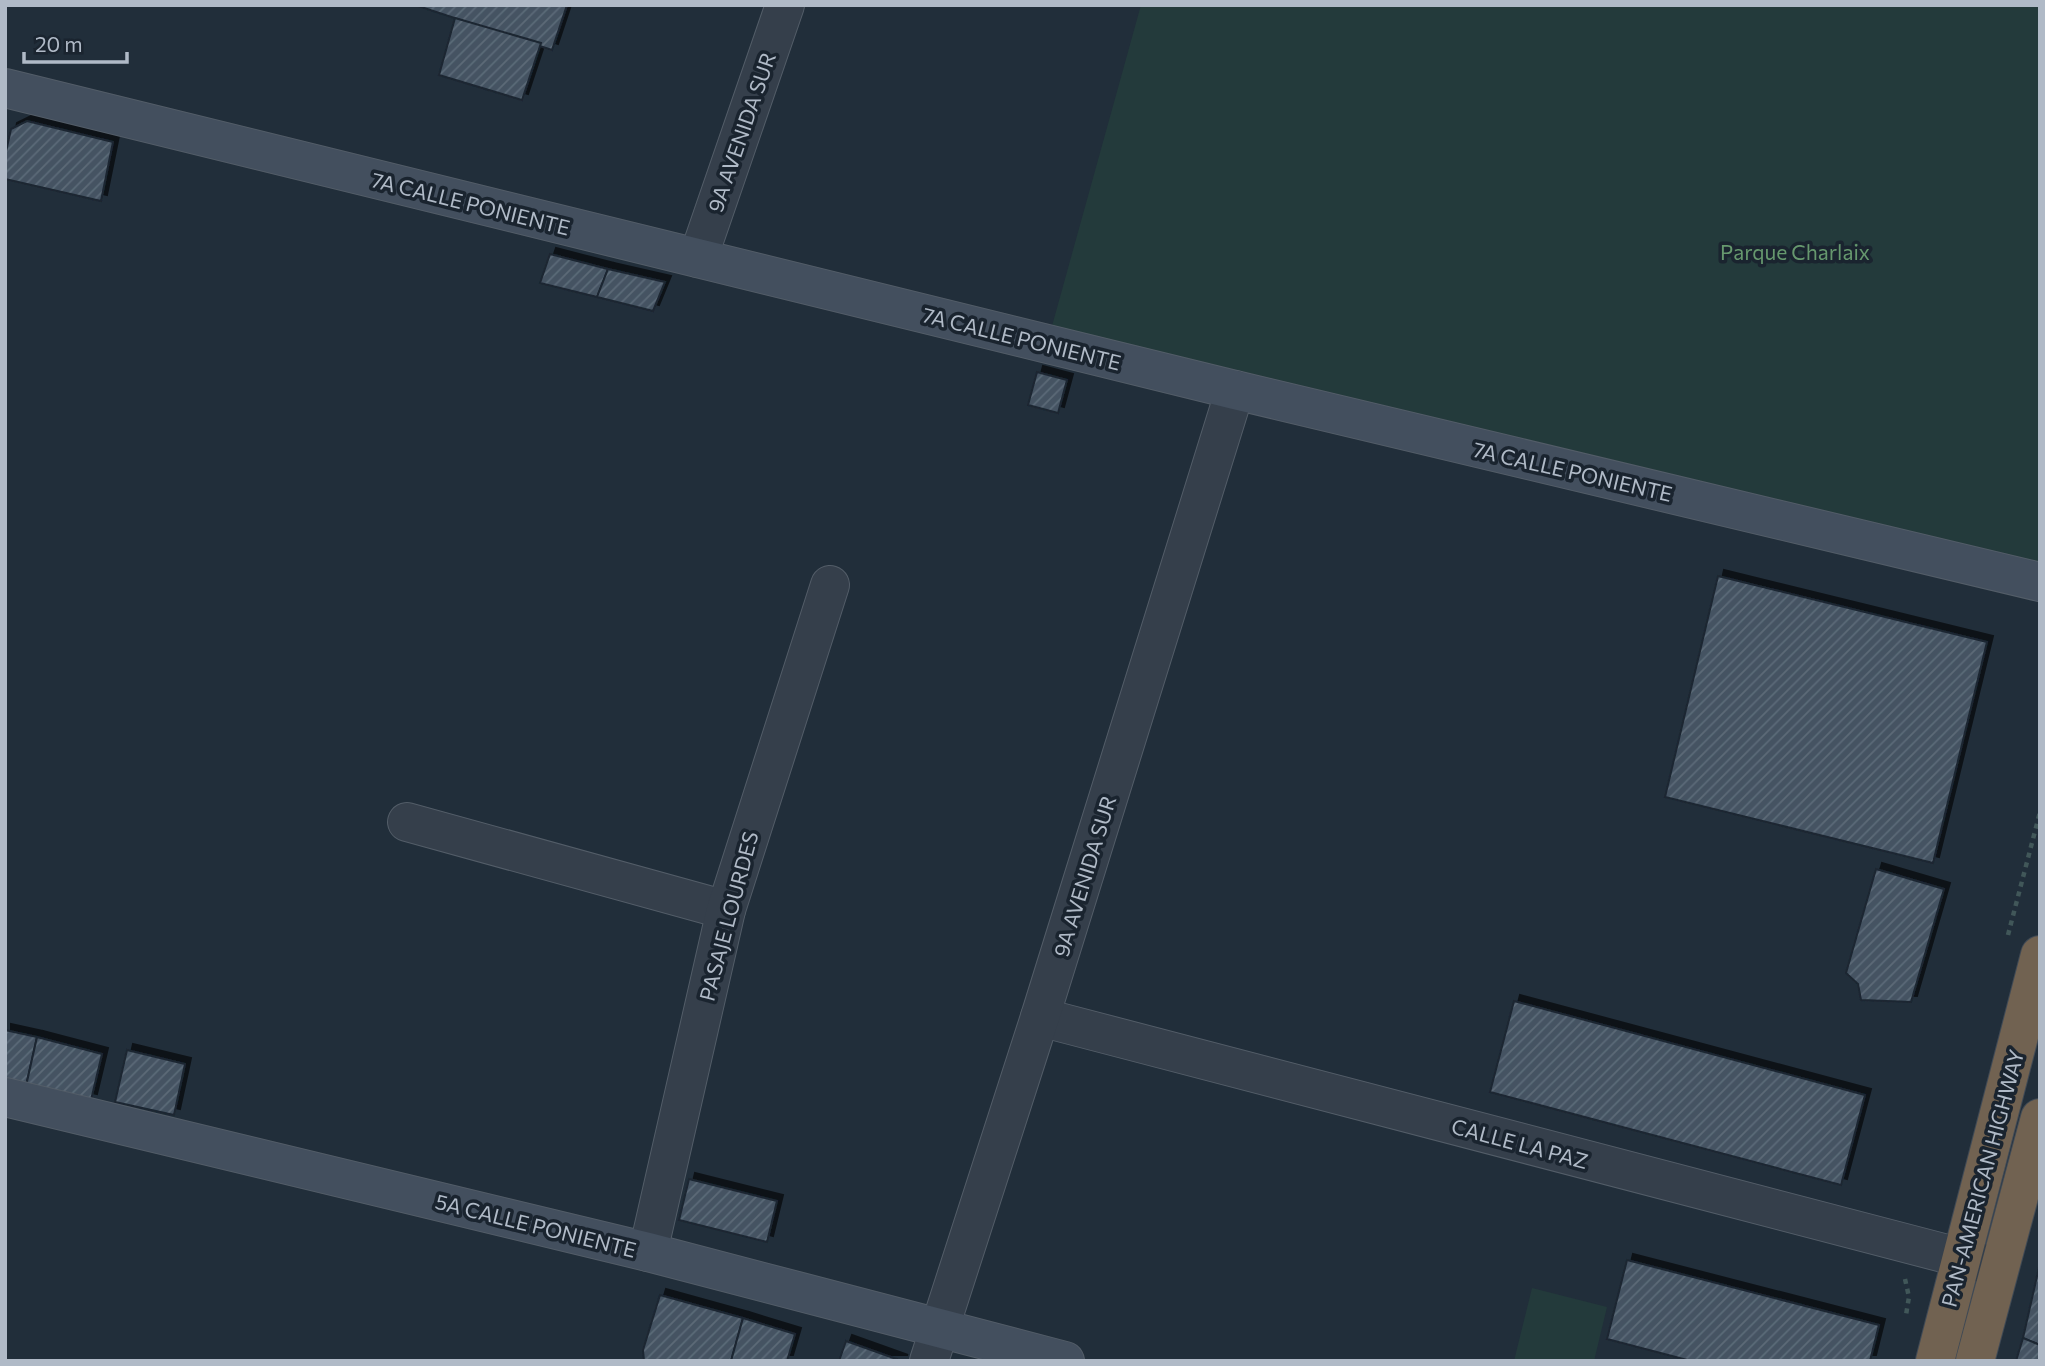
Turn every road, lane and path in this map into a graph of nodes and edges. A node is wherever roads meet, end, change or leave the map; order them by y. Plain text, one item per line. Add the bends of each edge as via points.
1 (785, 5) edge
2 (5, 88) edge
3 (698, 258) junction
4 (1235, 390) junction
5 (2040, 582) edge
6 (831, 585) dead end
7 (407, 822) dead end
8 (726, 909) junction
9 (2040, 955) edge
10 (1040, 1017) junction
11 (5, 1097) edge
12 (2040, 1118) edge
13 (1889, 1238) junction
14 (648, 1252) junction
15 (1961, 1257) junction
16 (2000, 1267) junction
17 (1905, 1322) dead end
18 (934, 1345) edge
19 (1065, 1361) edge
20 (1935, 1361) edge
21 (1975, 1361) edge

1 - 3 street, 9A AVENIDA SUR
2 - 3 street, 7A CALLE PONIENTE
3 - 4 street, 7A CALLE PONIENTE
4 - 5 street, 7A CALLE PONIENTE
4 - 10 street, 9A AVENIDA SUR
6 - 8 street, PASAJE LOURDES
7 - 8 street
8 - 14 street, PASAJE LOURDES
9 - 15 highway, PAN-AMERICAN HIGHWAY
10 - 13 street, CALLE LA PAZ
10 - 18 street, 9A AVENIDA SUR
11 - 14 street, 5A CALLE PONIENTE
12 - 16 highway, PAN-AMERICAN HIGHWAY
13 - 15 street, CALLE LA PAZ
13 - 17 path via 1884,1257 1901,1264 1909,1297
14 - 18 street, 5A CALLE PONIENTE
15 - 16 street, CALLE LA PAZ
15 - 20 highway, PAN-AMERICAN HIGHWAY
16 - 21 highway, PAN-AMERICAN HIGHWAY
18 - 19 street, 5A CALLE PONIENTE

